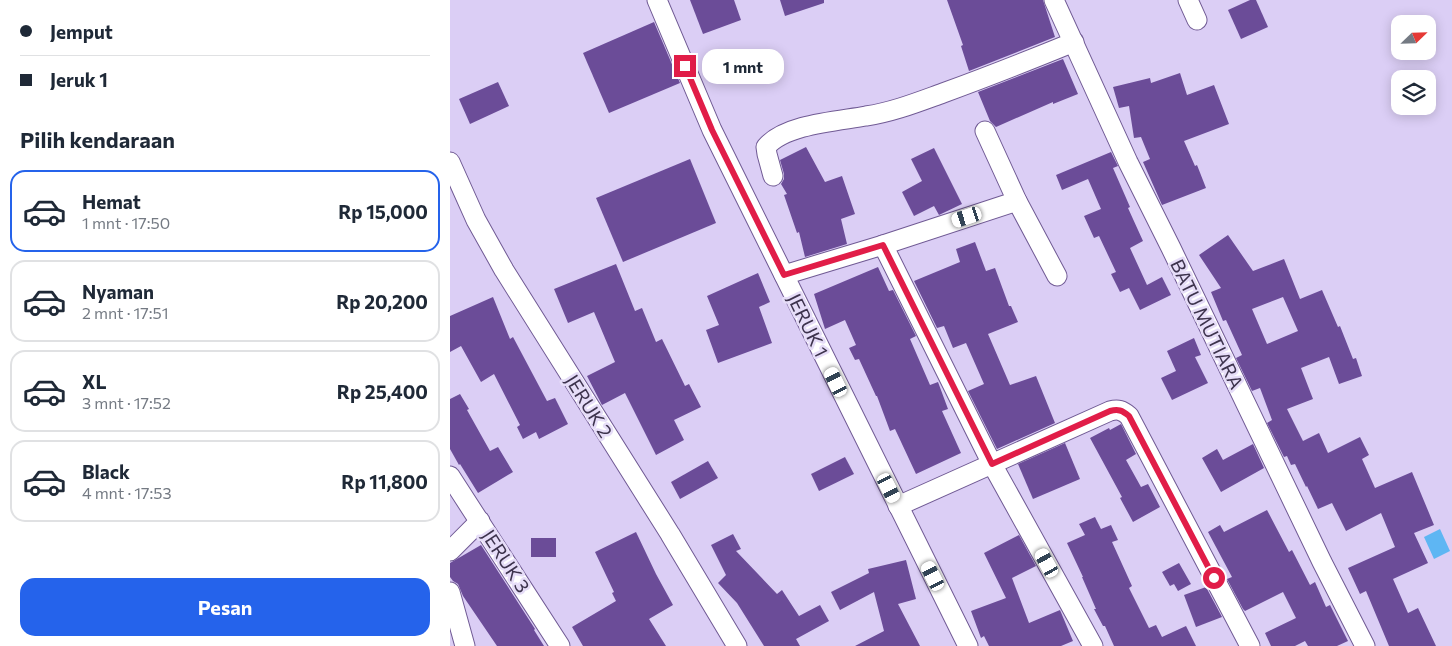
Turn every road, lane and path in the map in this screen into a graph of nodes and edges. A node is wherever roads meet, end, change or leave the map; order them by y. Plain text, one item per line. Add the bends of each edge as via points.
1 (657, 0) edge
2 (1054, 0) edge
3 (1188, 0) edge
4 (1197, 20) dead end
5 (1074, 42) junction
6 (985, 132) dead end
7 (450, 162) edge
8 (773, 176) dead end
9 (1017, 201) junction
10 (883, 245) junction
11 (784, 275) junction
12 (1057, 276) dead end
13 (992, 464) junction
14 (450, 476) edge
15 (898, 506) junction
16 (480, 521) junction
17 (450, 550) edge
18 (450, 592) edge
19 (465, 646) edge
20 (560, 646) edge
21 (737, 646) edge
22 (968, 646) edge
23 (1093, 646) edge
24 (1250, 646) edge
25 (1364, 646) edge

1 - 11 street, JERUK 1 via 712,130
2 - 5 street, BATU MUTIARA
3 - 4 street
5 - 8 street via 902,108 813,124 782,135 766,147
5 - 25 street, BATU MUTIARA via 1128,162
6 - 9 street
7 - 21 street, JERUK 2 via 476,220 504,270
9 - 10 street
9 - 12 street
10 - 11 street
10 - 13 street
11 - 15 street, JERUK 1
13 - 15 street
13 - 23 street
13 - 24 street via 1110,411 1123,410
14 - 16 street, JERUK 3
15 - 22 street, JERUK 1
16 - 17 street
16 - 20 street, JERUK 3
18 - 19 street

